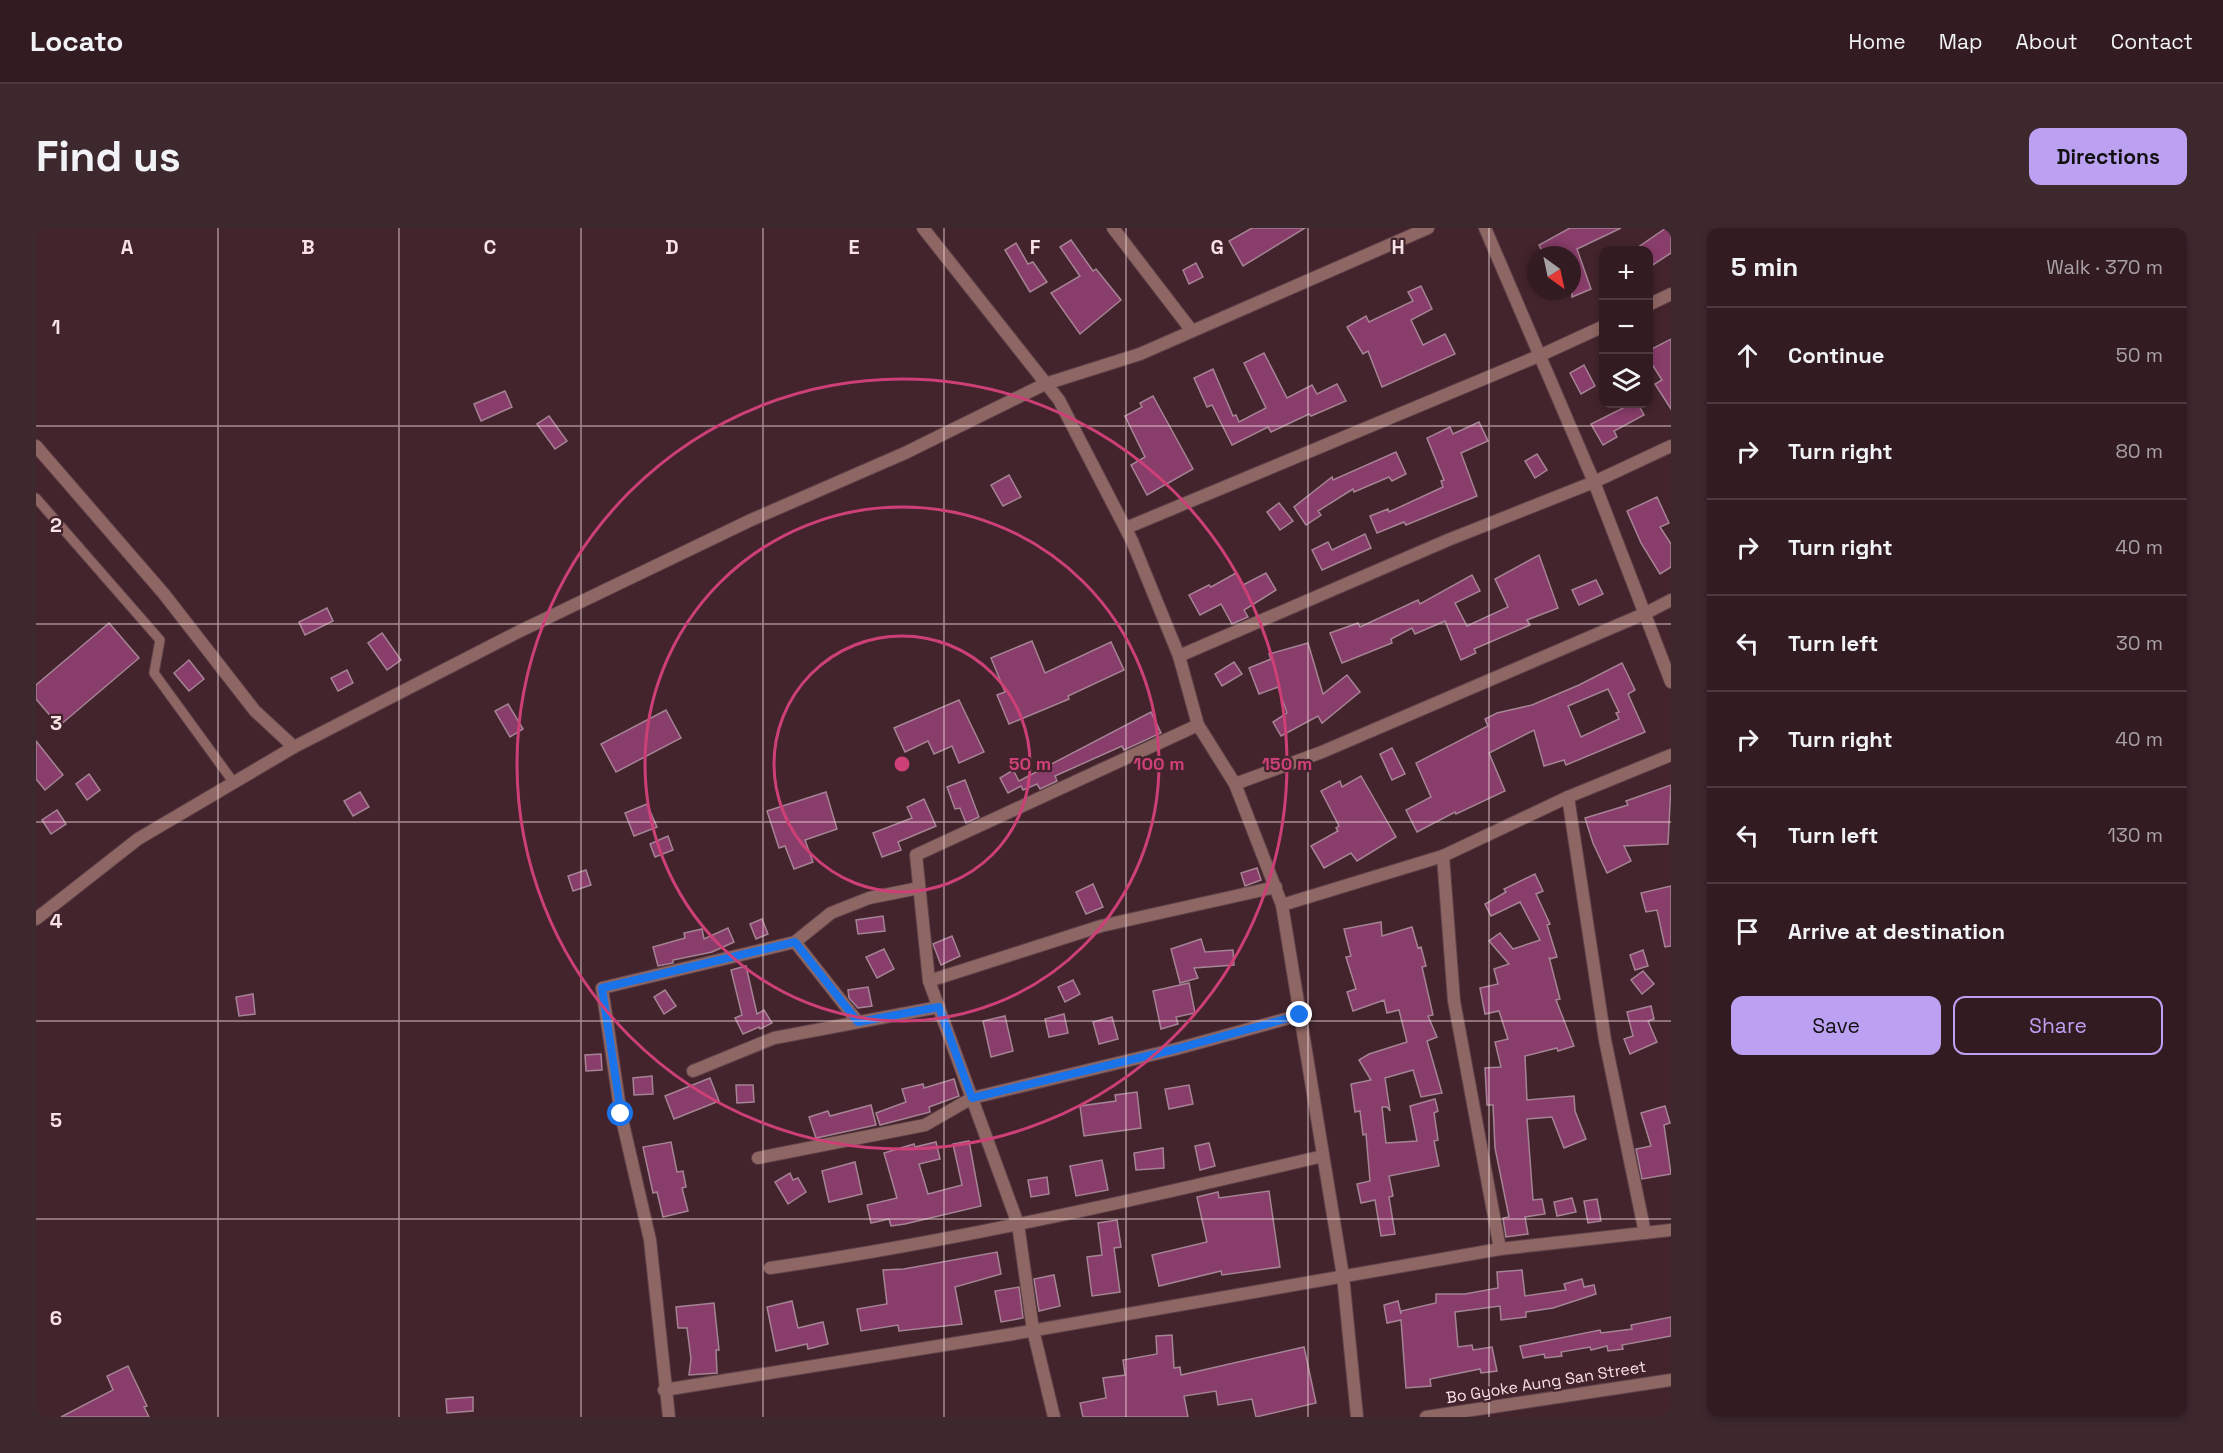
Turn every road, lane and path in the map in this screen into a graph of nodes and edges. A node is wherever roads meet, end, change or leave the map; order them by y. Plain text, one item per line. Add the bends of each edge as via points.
1 (923, 228) edge
2 (1113, 228) edge
3 (1428, 228) edge
4 (1485, 228) edge
5 (1671, 294) edge
6 (1653, 303) edge
7 (1599, 328) edge
8 (1192, 331) junction
9 (1541, 355) junction
10 (1045, 384) junction
11 (1671, 446) edge
12 (36, 447) edge
13 (1594, 482) junction
14 (36, 498) edge
15 (1126, 528) junction
16 (1671, 600) edge
17 (1646, 613) junction
18 (1179, 656) junction
19 (1671, 682) edge
20 (1198, 725) junction
21 (294, 747) junction
22 (1671, 755) edge
23 (234, 783) junction
24 (1235, 784) junction
25 (1568, 797) junction
26 (1443, 856) junction
27 (1276, 887) junction
28 (919, 888) junction
29 (1282, 905) junction
30 (36, 919) edge
31 (795, 942) junction
32 (929, 981) junction
33 (939, 1007) junction
34 (1300, 1015) junction
35 (858, 1022) junction
36 (693, 1071) dead end
37 (972, 1098) junction
38 (1323, 1156) junction
39 (758, 1158) dead end
40 (1018, 1224) junction
41 (1671, 1230) edge
42 (1645, 1233) junction
43 (1500, 1249) junction
44 (770, 1268) dead end
45 (1343, 1276) junction
46 (1033, 1330) junction
47 (1671, 1380) edge
48 (664, 1390) junction
49 (669, 1417) edge
50 (1054, 1417) edge
51 (1357, 1417) edge
52 (1426, 1417) edge

1 - 10 street
2 - 8 street
3 - 8 street
4 - 9 street
5 - 6 street
7 - 9 street
8 - 10 street via 1140,354
9 - 13 street
9 - 15 street
10 - 15 street via 1059,400
10 - 21 street via 518,632
11 - 13 street
12 - 21 street via 164,594 255,711
13 - 17 street
13 - 18 street
14 - 23 lane via 160,640 154,673
15 - 18 street
16 - 17 street
17 - 19 street
17 - 24 street via 1322,752
18 - 20 street
20 - 24 street
20 - 28 street via 916,855
21 - 23 street
22 - 25 street
23 - 30 street via 138,839
24 - 27 street
25 - 26 street
25 - 42 street via 1605,1040
26 - 29 street
26 - 43 street via 1454,1001
27 - 29 street
27 - 32 street via 1101,926
28 - 31 street via 869,898 831,913
28 - 32 street
29 - 34 street
31 - 35 street
31 - 48 street via 602,988 621,1114 650,1240
32 - 33 street
33 - 35 street
33 - 37 street
34 - 37 street
34 - 38 street
35 - 36 street via 774,1038
37 - 39 street via 925,1125
37 - 40 street
38 - 40 street
38 - 45 street
40 - 44 street via 862,1255
40 - 46 street
41 - 42 street
42 - 43 street
43 - 45 street
45 - 46 street
45 - 51 street
46 - 48 street
46 - 50 street
47 - 52 street, Bo Gyoke Aung San Street
48 - 49 street

